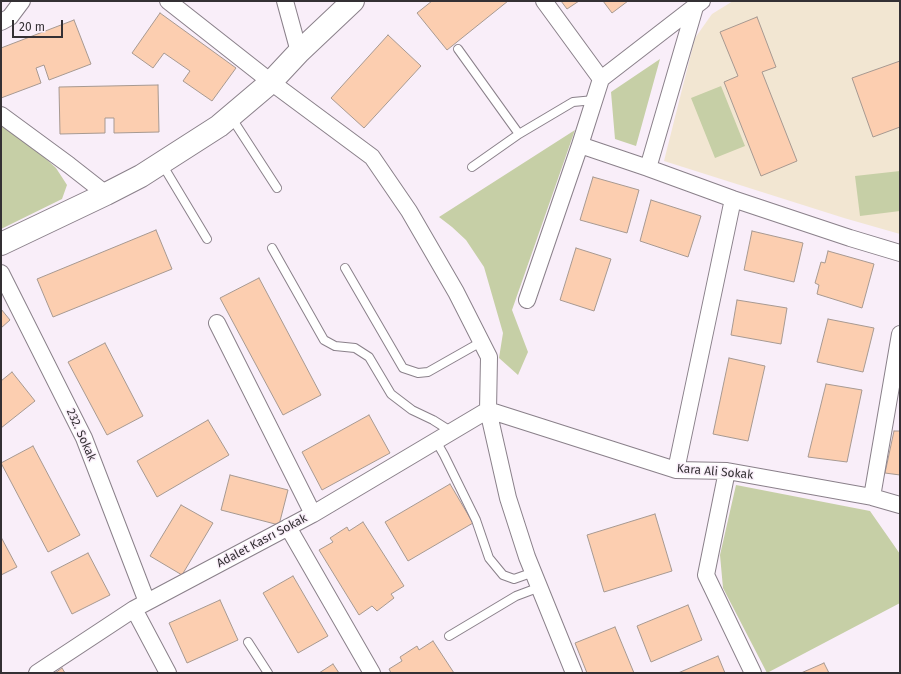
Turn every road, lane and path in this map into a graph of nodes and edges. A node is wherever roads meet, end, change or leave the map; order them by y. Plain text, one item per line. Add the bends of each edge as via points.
1 (22, 1) edge
2 (168, 1) edge
3 (285, 1) edge
4 (353, 1) edge
5 (544, 1) edge
6 (699, 4) edge
7 (1, 22) edge
8 (458, 49) dead end
9 (299, 52) junction
10 (601, 79) junction
11 (271, 82) junction
12 (594, 100) junction
13 (1, 115) edge
14 (230, 116) junction
15 (519, 134) junction
16 (580, 145) junction
17 (162, 163) junction
18 (472, 166) dead end
19 (648, 168) junction
20 (277, 188) dead end
21 (106, 194) junction
22 (733, 199) junction
23 (207, 239) dead end
24 (1, 244) edge
25 (272, 248) dead end
26 (900, 253) edge
27 (345, 268) dead end
28 (1, 273) edge
29 (528, 300) dead end
30 (217, 323) dead end
31 (900, 334) edge
32 (481, 342) junction
33 (488, 410) junction
34 (452, 432) junction
35 (436, 441) junction
36 (676, 470) junction
37 (727, 471) junction
38 (872, 497) junction
39 (900, 505) edge
40 (313, 514) junction
41 (288, 527) junction
42 (534, 572) junction
43 (540, 587) junction
44 (141, 606) junction
45 (449, 636) dead end
46 (248, 642) dead end
47 (38, 673) edge
48 (168, 673) edge
49 (268, 673) edge
50 (372, 673) edge
51 (574, 673) edge
52 (753, 673) edge

1 - 7 street via 10,17
2 - 11 street
3 - 9 street
4 - 9 main road
5 - 10 street
6 - 10 street
6 - 19 street
8 - 15 lane
9 - 11 main road
10 - 12 street
11 - 14 main road
11 - 32 street via 372,157 409,211 456,292
12 - 15 lane via 573,102
12 - 16 street
13 - 21 street
14 - 17 main road
14 - 20 lane
15 - 18 lane
16 - 19 street
16 - 29 street
17 - 21 main road
17 - 23 lane
19 - 22 street
21 - 24 main road
22 - 26 street
22 - 36 street
25 - 34 lane via 324,340 335,346 355,348 369,357 391,394 412,410
27 - 32 lane via 403,368 418,373 428,372
28 - 44 street, 232. Sokak via 84,438
30 - 40 street
31 - 38 street
32 - 33 street via 489,357
33 - 34 street, Adalet Kasrı Sokak
33 - 36 street, Kara Ali Sokak
33 - 42 street via 508,498
34 - 35 street, Adalet Kasrı Sokak
35 - 40 street, Adalet Kasrı Sokak
35 - 42 lane via 476,520 489,558 502,575 514,579
36 - 37 street, Kara Ali Sokak
37 - 38 street, Kara Ali Sokak
37 - 52 street via 706,575
38 - 39 street, Kara Ali Sokak
40 - 41 street, Adalet Kasrı Sokak
41 - 44 street, Adalet Kasrı Sokak
41 - 50 street
42 - 43 street
43 - 45 lane via 516,596
43 - 51 street
44 - 47 street, Adalet Kasrı Sokak
44 - 48 street, 232. Sokak
46 - 49 lane

